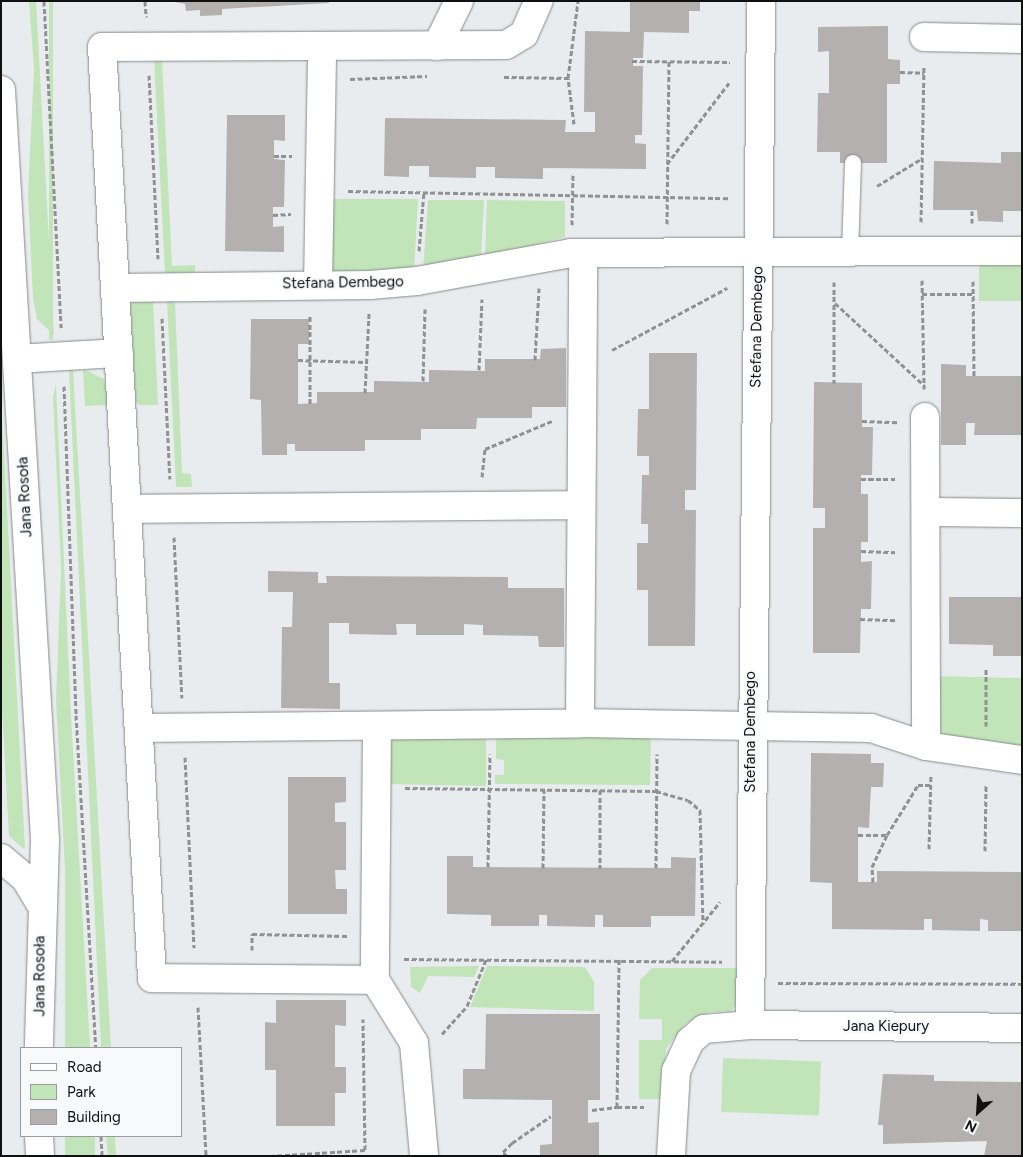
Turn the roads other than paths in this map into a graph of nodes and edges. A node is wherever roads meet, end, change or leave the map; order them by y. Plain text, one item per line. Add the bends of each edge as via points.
1 (459, 1) edge
2 (539, 1) edge
3 (761, 1) edge
4 (924, 37) dead end
5 (1022, 39) edge
6 (437, 46) junction
7 (322, 47) junction
8 (1, 90) edge
9 (853, 163) dead end
10 (1022, 251) edge
11 (577, 253) junction
12 (841, 254) junction
13 (758, 263) junction
14 (314, 285) junction
15 (116, 288) junction
16 (119, 353) junction
17 (17, 358) junction
18 (925, 417) dead end
19 (580, 505) junction
20 (127, 509) junction
21 (928, 512) junction
22 (1022, 513) edge
23 (580, 723) junction
24 (751, 724) junction
25 (377, 726) junction
26 (139, 728) junction
27 (929, 747) junction
28 (1022, 760) edge
29 (1, 858) edge
30 (40, 903) junction
31 (376, 958) junction
32 (750, 1026) junction
33 (1022, 1028) edge
34 (39, 1047) edge
35 (39, 1137) edge
36 (40, 1156) edge
37 (424, 1156) edge
38 (671, 1156) edge

1 - 6 street
2 - 6 street via 517,41
3 - 13 street, Stefana Dembego via 753,54
4 - 5 street
6 - 7 street
7 - 14 street
7 - 15 street via 102,47
8 - 17 street, Jana Rosoła
9 - 12 lane via 851,202
10 - 12 street, Stefana Dembego
11 - 13 street, Stefana Dembego via 667,255
11 - 14 street, Stefana Dembego via 421,280 370,285
11 - 19 street via 582,364
12 - 13 street, Stefana Dembego
13 - 24 street, Stefana Dembego
14 - 15 street, Stefana Dembego
15 - 16 street
16 - 17 street
16 - 20 street
17 - 30 street, Jana Rosoła via 45,840
18 - 21 street
19 - 20 street
19 - 23 street
20 - 26 street
21 - 22 street
21 - 27 street
23 - 24 street
23 - 25 street
24 - 27 street via 870,728
24 - 32 street, Stefana Dembego
25 - 26 street
25 - 31 street
26 - 31 street via 152,978
27 - 28 street
29 - 30 street via 25,878
30 - 34 street, Jana Rosoła
31 - 37 street via 414,1042 416,1099
32 - 33 street, Jana Kiepury
32 - 38 street via 704,1029 685,1049 676,1072
35 - 36 street

